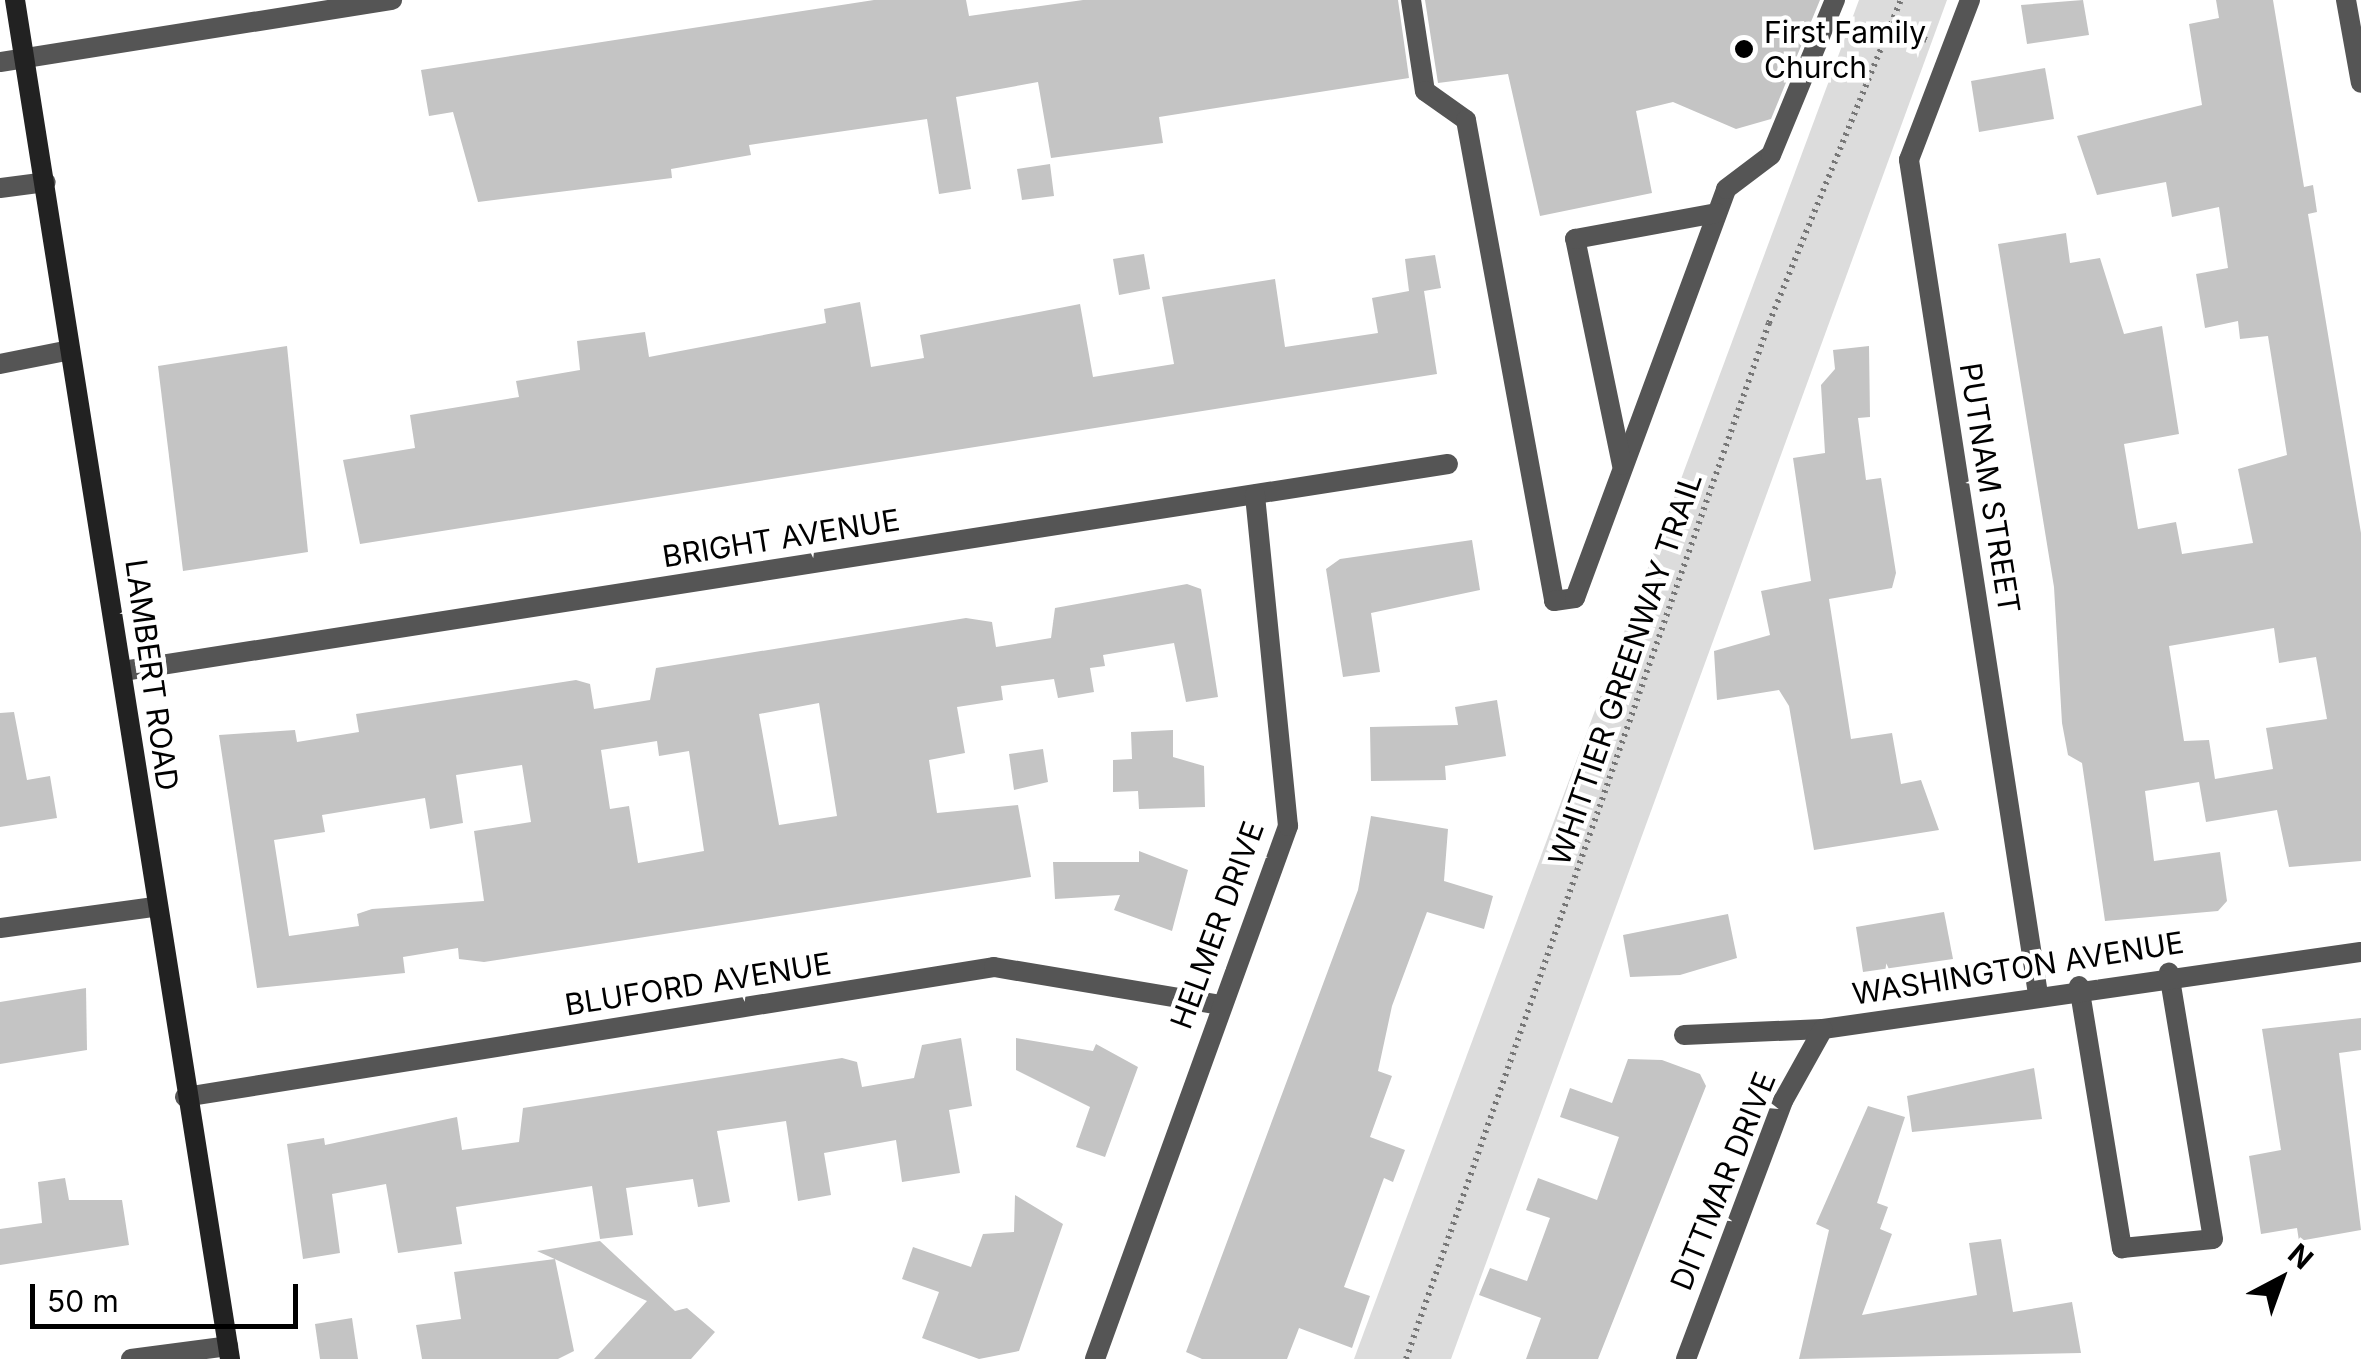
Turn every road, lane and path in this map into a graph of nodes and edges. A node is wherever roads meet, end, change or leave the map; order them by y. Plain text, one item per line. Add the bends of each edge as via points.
1 (15, 0) edge
2 (392, 0) edge
3 (1410, 0) edge
4 (1835, 0) edge
5 (1901, 0) edge
6 (1970, 0) edge
7 (2346, 0) edge
8 (1890, 24) junction
9 (1951, 50) junction
10 (26, 58) junction
11 (0, 62) edge
12 (2361, 84) edge
13 (46, 182) junction
14 (0, 188) edge
15 (1718, 213) junction
16 (70, 350) junction
17 (0, 364) edge
18 (1448, 464) dead end
19 (1623, 467) junction
20 (1255, 495) junction
21 (123, 672) junction
22 (153, 907) junction
23 (0, 928) edge
24 (2361, 952) edge
25 (2169, 973) junction
26 (2079, 986) junction
27 (2038, 994) junction
28 (1220, 1005) junction
29 (1824, 1029) junction
30 (1684, 1035) dead end
31 (184, 1097) junction
32 (229, 1352) edge
33 (130, 1359) edge
34 (1095, 1359) edge
35 (1406, 1359) edge
36 (1686, 1359) edge

1 - 10 main road, LAMBERT ROAD
2 - 10 street
3 - 19 street via 1425,91 1466,120 1554,601 1574,598
4 - 15 street via 1772,155 1726,189
5 - 8 path, WHITTIER GREENWAY TRAIL
6 - 9 street, PUTNAM STREET
7 - 12 street
8 - 9 path
8 - 35 path, WHITTIER GREENWAY TRAIL via 1770,322
9 - 27 street, PUTNAM STREET via 1909,160
10 - 11 street
10 - 13 main road, LAMBERT ROAD
13 - 14 street
13 - 16 main road, LAMBERT ROAD
15 - 19 street
15 - 19 street via 1575,240
16 - 17 street
16 - 21 main road, LAMBERT ROAD
18 - 20 street, BRIGHT AVENUE
20 - 21 street, BRIGHT AVENUE
20 - 28 street, HELMER DRIVE via 1288,826
21 - 22 main road, LAMBERT ROAD
22 - 23 street
22 - 31 main road, LAMBERT ROAD
24 - 25 street, WASHINGTON AVENUE
25 - 26 street, WASHINGTON AVENUE
25 - 26 street via 2214,1239 2122,1248
26 - 27 street, WASHINGTON AVENUE
27 - 29 street, WASHINGTON AVENUE
28 - 31 street, BLUFORD AVENUE via 994,967
28 - 34 street, HELMER DRIVE
29 - 30 street, WASHINGTON AVENUE
29 - 36 street, DITTMAR DRIVE via 1783,1101
31 - 32 main road, LAMBERT ROAD
32 - 33 street

